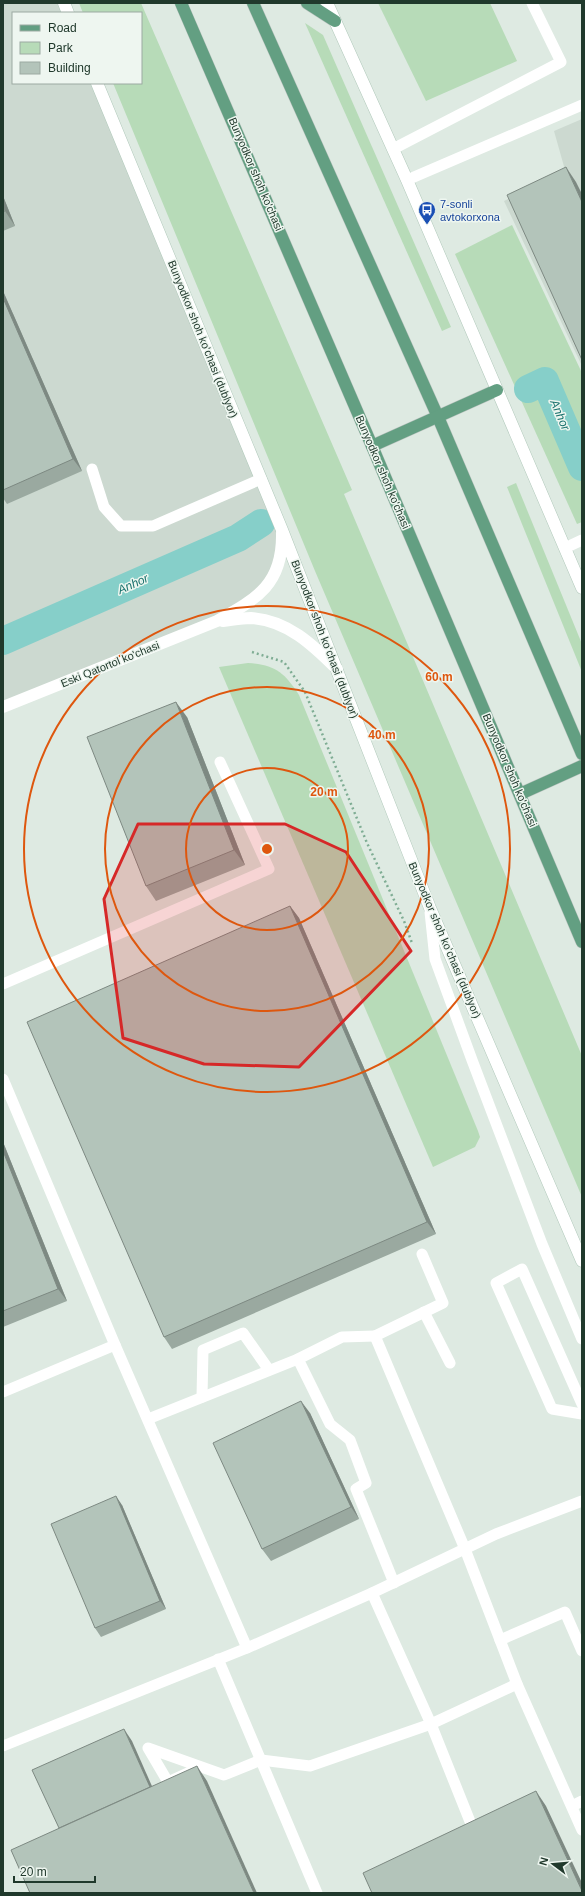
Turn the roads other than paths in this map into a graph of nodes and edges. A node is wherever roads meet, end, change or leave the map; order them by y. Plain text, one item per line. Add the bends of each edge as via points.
1 (182, 3) edge
2 (253, 3) edge
3 (307, 3) edge
4 (327, 3) edge
5 (532, 3) edge
6 (335, 21) junction
7 (97, 84) edge
8 (582, 105) edge
9 (393, 149) junction
10 (407, 180) junction
11 (497, 390) junction
12 (438, 417) junction
13 (372, 446) junction
14 (92, 469) dead end
15 (261, 479) junction
16 (282, 530) junction
17 (582, 540) edge
18 (565, 548) junction
19 (582, 588) edge
20 (217, 621) junction
21 (337, 669) junction
22 (3, 706) edge
23 (582, 754) edge
24 (220, 762) dead end
25 (582, 766) edge
26 (520, 794) junction
27 (430, 908) junction
28 (582, 942) edge
29 (3, 984) edge
30 (3, 1079) edge
31 (422, 1254) dead end
32 (582, 1261) edge
33 (424, 1312) junction
34 (374, 1336) junction
35 (582, 1339) edge
36 (115, 1345) junction
37 (298, 1359) junction
38 (450, 1364) dead end
39 (269, 1370) junction
40 (3, 1392) edge
41 (202, 1397) junction
42 (582, 1404) edge
43 (582, 1414) edge
44 (148, 1419) junction
45 (582, 1501) edge
46 (465, 1549) junction
47 (394, 1583) junction
48 (372, 1593) junction
49 (500, 1640) junction
50 (247, 1648) junction
51 (582, 1651) edge
52 (218, 1659) junction
53 (517, 1684) junction
54 (431, 1724) junction
55 (3, 1746) edge
56 (260, 1760) junction
57 (201, 1767) dead end
58 (582, 1801) edge
59 (572, 1806) junction
60 (582, 1830) edge
61 (475, 1834) edge
62 (317, 1893) edge

1 - 13 main road, Bunyodkor shoh ko'chasi
2 - 12 main road
3 - 6 main road
4 - 6 street
5 - 9 lane via 561,62
6 - 9 street
7 - 15 street, Bunyodkor shoh koʻchasi (dublyor)
8 - 10 lane
9 - 10 street
10 - 11 street
11 - 12 main road
11 - 18 street
12 - 13 main road
12 - 23 main road
13 - 26 main road, Bunyodkor shoh ko'chasi
14 - 15 lane via 104,508 121,526 153,526
15 - 16 street, Bunyodkor shoh koʻchasi (dublyor)
16 - 20 street, Eski Qatortol ko'chasi via 283,550 278,570 269,584 256,596
16 - 21 street, Bunyodkor shoh koʻchasi (dublyor)
17 - 18 lane
18 - 19 street
20 - 21 street, Eski Qatortol ko'chasi via 251,618 282,625 309,642
20 - 22 street, Eski Qatortol ko'chasi
21 - 27 street, Bunyodkor shoh koʻchasi (dublyor)
24 - 29 lane via 269,868
25 - 26 main road
26 - 28 main road, Bunyodkor shoh ko'chasi
27 - 32 street, Bunyodkor shoh koʻchasi (dublyor)
27 - 35 lane via 435,958 542,1244
30 - 36 lane
31 - 33 lane via 443,1302
33 - 34 lane
33 - 38 lane
34 - 37 lane via 342,1337
34 - 46 lane
36 - 40 lane
36 - 44 lane
37 - 39 lane
37 - 47 lane via 330,1424 350,1440 366,1483 356,1489
39 - 41 lane
39 - 41 lane via 243,1333 202,1350
41 - 44 lane
42 - 43 lane via 522,1269 496,1283 552,1409
44 - 50 lane
45 - 46 lane via 496,1534
46 - 47 lane
46 - 49 lane
47 - 48 lane
48 - 50 lane
48 - 54 lane
49 - 51 lane via 565,1612
49 - 53 lane
50 - 52 lane
52 - 55 lane
52 - 56 lane
53 - 54 lane
53 - 59 lane
54 - 56 lane via 310,1766
54 - 61 lane
56 - 57 lane via 224,1775
56 - 62 lane
58 - 59 lane
59 - 60 lane

